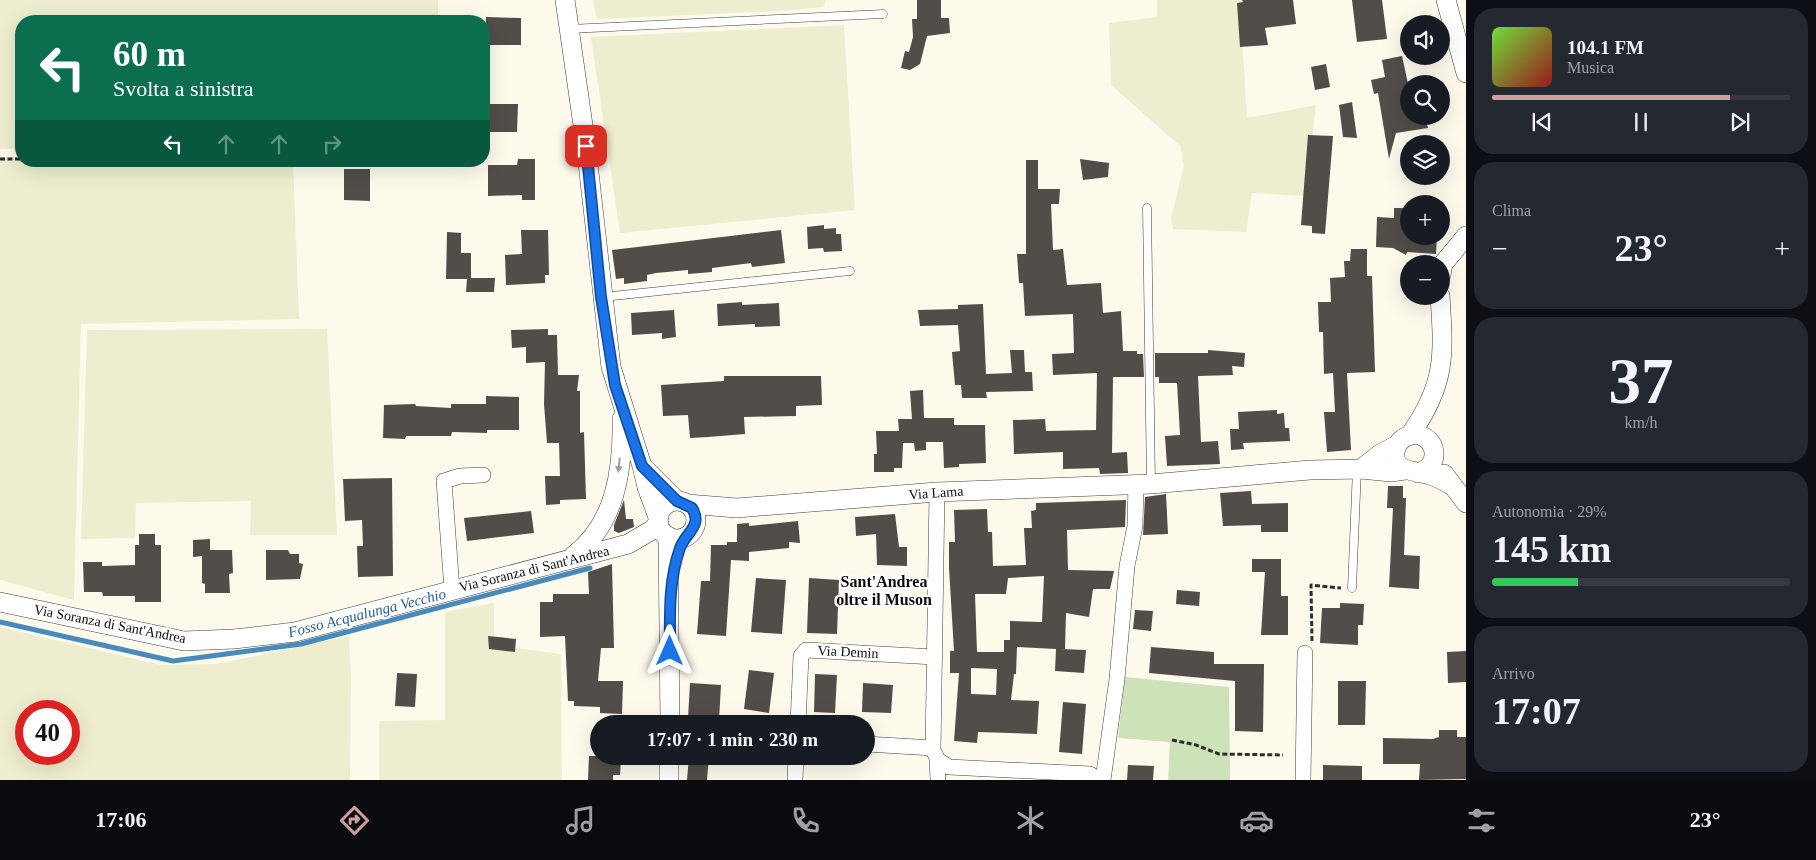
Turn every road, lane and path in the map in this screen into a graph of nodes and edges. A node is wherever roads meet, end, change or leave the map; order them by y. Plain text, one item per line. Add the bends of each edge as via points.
1 (565, 0) edge
2 (1446, 0) edge
3 (883, 14) dead end
4 (569, 29) junction
5 (1466, 73) edge
6 (0, 159) edge
7 (15, 159) edge
8 (1147, 208) dead end
9 (1466, 236) edge
10 (1450, 256) edge
11 (850, 271) dead end
12 (601, 297) junction
13 (1441, 305) edge
14 (1435, 391) junction
15 (620, 399) junction
16 (1404, 440) junction
17 (1433, 449) junction
18 (642, 466) junction
19 (1359, 469) junction
20 (1411, 471) junction
21 (483, 475) dead end
22 (1143, 484) junction
23 (1451, 484) junction
24 (938, 492) junction
25 (682, 503) junction
26 (1466, 503) edge
27 (737, 508) junction
28 (672, 530) junction
29 (566, 561) junction
30 (1352, 588) joint
31 (452, 590) junction
32 (0, 602) edge
33 (1309, 652) joint
34 (935, 657) junction
35 (670, 715) edge
36 (798, 715) edge
37 (1172, 740) dead end
38 (875, 746) edge
39 (1283, 755) dead end
40 (940, 758) junction
41 (670, 765) edge
42 (796, 765) edge
43 (669, 780) edge
44 (795, 780) edge
45 (938, 780) edge
46 (1098, 780) edge
47 (1103, 780) edge
48 (1303, 780) edge

1 - 4 street
2 - 5 street
3 - 4 lane
4 - 12 street via 586,146
6 - 7 path
8 - 22 lane
9 - 10 street
11 - 12 lane
12 - 15 street via 611,367
13 - 14 street via 1443,346
14 - 16 street
14 - 17 street
15 - 18 street
15 -> 29 street via 622,426 614,498 598,532
16 - 17 street via 1421,434
16 - 19 street
16 - 20 street via 1396,456
17 - 20 street via 1429,468
17 - 23 street
18 - 25 street
18 - 28 street via 647,487
19 - 20 street, Via Lama
19 - 22 street, Via Lama
19 - 30 lane
20 - 23 street, Via Lama
21 - 31 street via 460,476 444,481
22 - 24 street, Via Lama
22 - 47 street via 1127,566 1117,680
23 - 26 street
24 - 27 street, Via Lama
24 - 34 street
25 - 27 street, Via Lama
25 - 28 street via 664,507
25 - 28 street via 694,512
27 - 28 street, Via Lama
28 - 29 street, Via Soranza di Sant'Andrea via 652,530 628,544
28 - 35 street via 681,546 670,585
29 - 31 street, Via Soranza di Sant'Andrea
30 - 33 path via 1311,585
31 - 32 street, Via Soranza di Sant'Andrea via 295,632 184,641
33 - 48 street
34 - 36 street, Via Demin via 806,650 801,656
34 - 40 street
37 - 39 path via 1219,754
38 - 40 street
40 - 45 street
40 - 46 street via 1090,774
41 - 43 street
42 - 44 street

